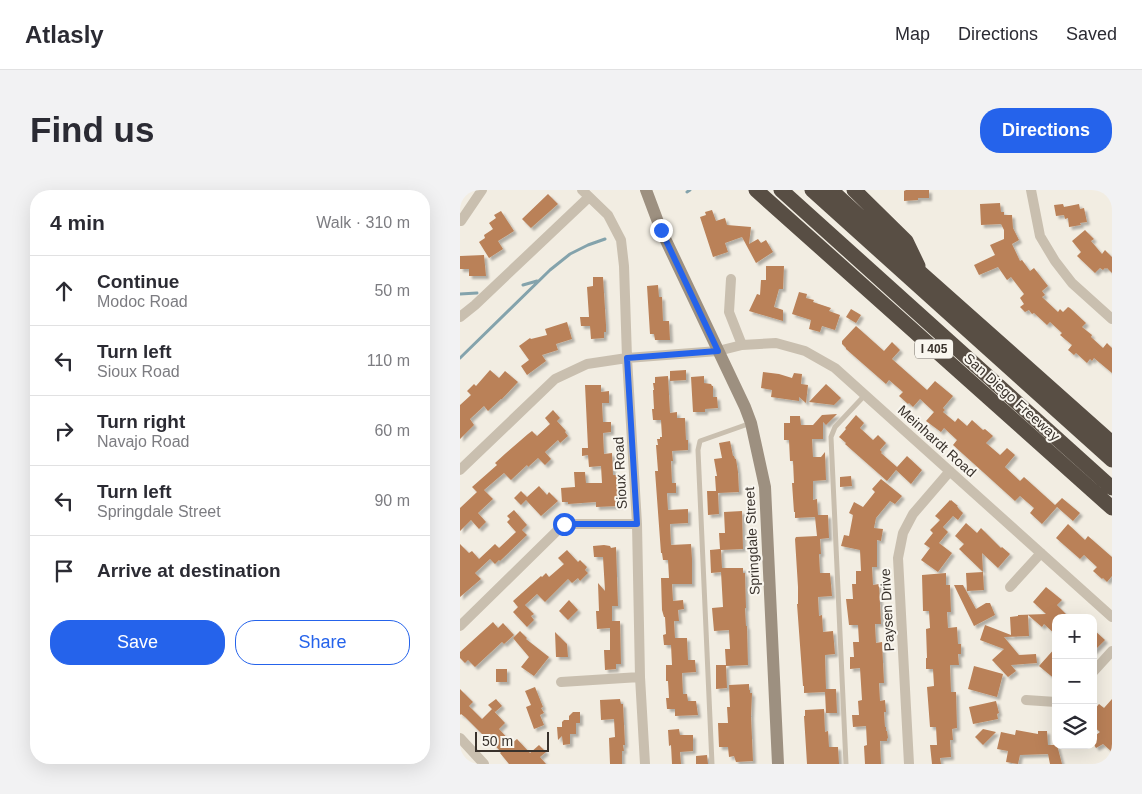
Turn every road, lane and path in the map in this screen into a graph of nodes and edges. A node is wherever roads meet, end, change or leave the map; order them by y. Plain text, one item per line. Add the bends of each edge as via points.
1 (482, 190) edge
2 (646, 190) edge
3 (756, 190) edge
4 (781, 190) edge
5 (812, 190) edge
6 (831, 190) edge
7 (854, 190) edge
8 (1031, 190) edge
9 (586, 194) edge
10 (461, 221) dead end
11 (922, 274) junction
12 (731, 279) dead end
13 (460, 317) edge
14 (1112, 319) edge
15 (742, 345) junction
16 (718, 351) junction
17 (627, 358) junction
18 (865, 395) junction
19 (752, 423) junction
20 (1112, 443) edge
21 (1112, 460) edge
22 (460, 470) edge
23 (950, 472) junction
24 (1112, 488) edge
25 (1112, 508) edge
26 (637, 524) junction
27 (1041, 553) junction
28 (1010, 587) dead end
29 (1112, 617) edge
30 (460, 626) edge
31 (1112, 650) edge
32 (1097, 667) edge
33 (640, 677) junction
34 (561, 682) dead end
35 (1026, 700) dead end
36 (1052, 702) edge
37 (460, 738) edge
38 (484, 764) edge
39 (645, 764) edge
40 (712, 764) edge
41 (778, 764) edge
42 (846, 764) edge
43 (909, 764) edge

1 - 10 street
2 - 16 main road, Springdale Street via 661,230
3 - 25 highway, San Diego Freeway / I 405
4 - 24 highway
5 - 21 highway
6 - 11 highway
7 - 11 highway via 906,241
8 - 14 street via 1040,236 1055,261 1072,283
9 - 13 street
9 - 17 street, Sioux Road via 608,215 620,240
11 - 20 highway
12 - 15 street via 729,312
15 - 16 street, Meinhardt Road
15 - 18 street, Meinhardt Road via 776,343 805,351 835,368
16 - 17 street, Meinhardt Road
16 - 19 main road, Springdale Street
17 - 22 street, Meinhardt Road via 587,364 555,379
17 - 26 street, Sioux Road
18 - 23 street, Meinhardt Road
18 - 42 lane via 832,432
19 - 40 lane via 700,441 698,450
19 - 41 main road, Springdale Street via 765,487
23 - 27 street, Meinhardt Road
23 - 43 street, Paysen Drive via 913,514 902,533 898,558
26 - 30 street via 564,524
26 - 33 street, Sioux Road
27 - 28 street
27 - 29 street, Meinhardt Road
31 - 32 street
33 - 34 street
33 - 39 street, Sioux Road
35 - 36 street
37 - 38 street

